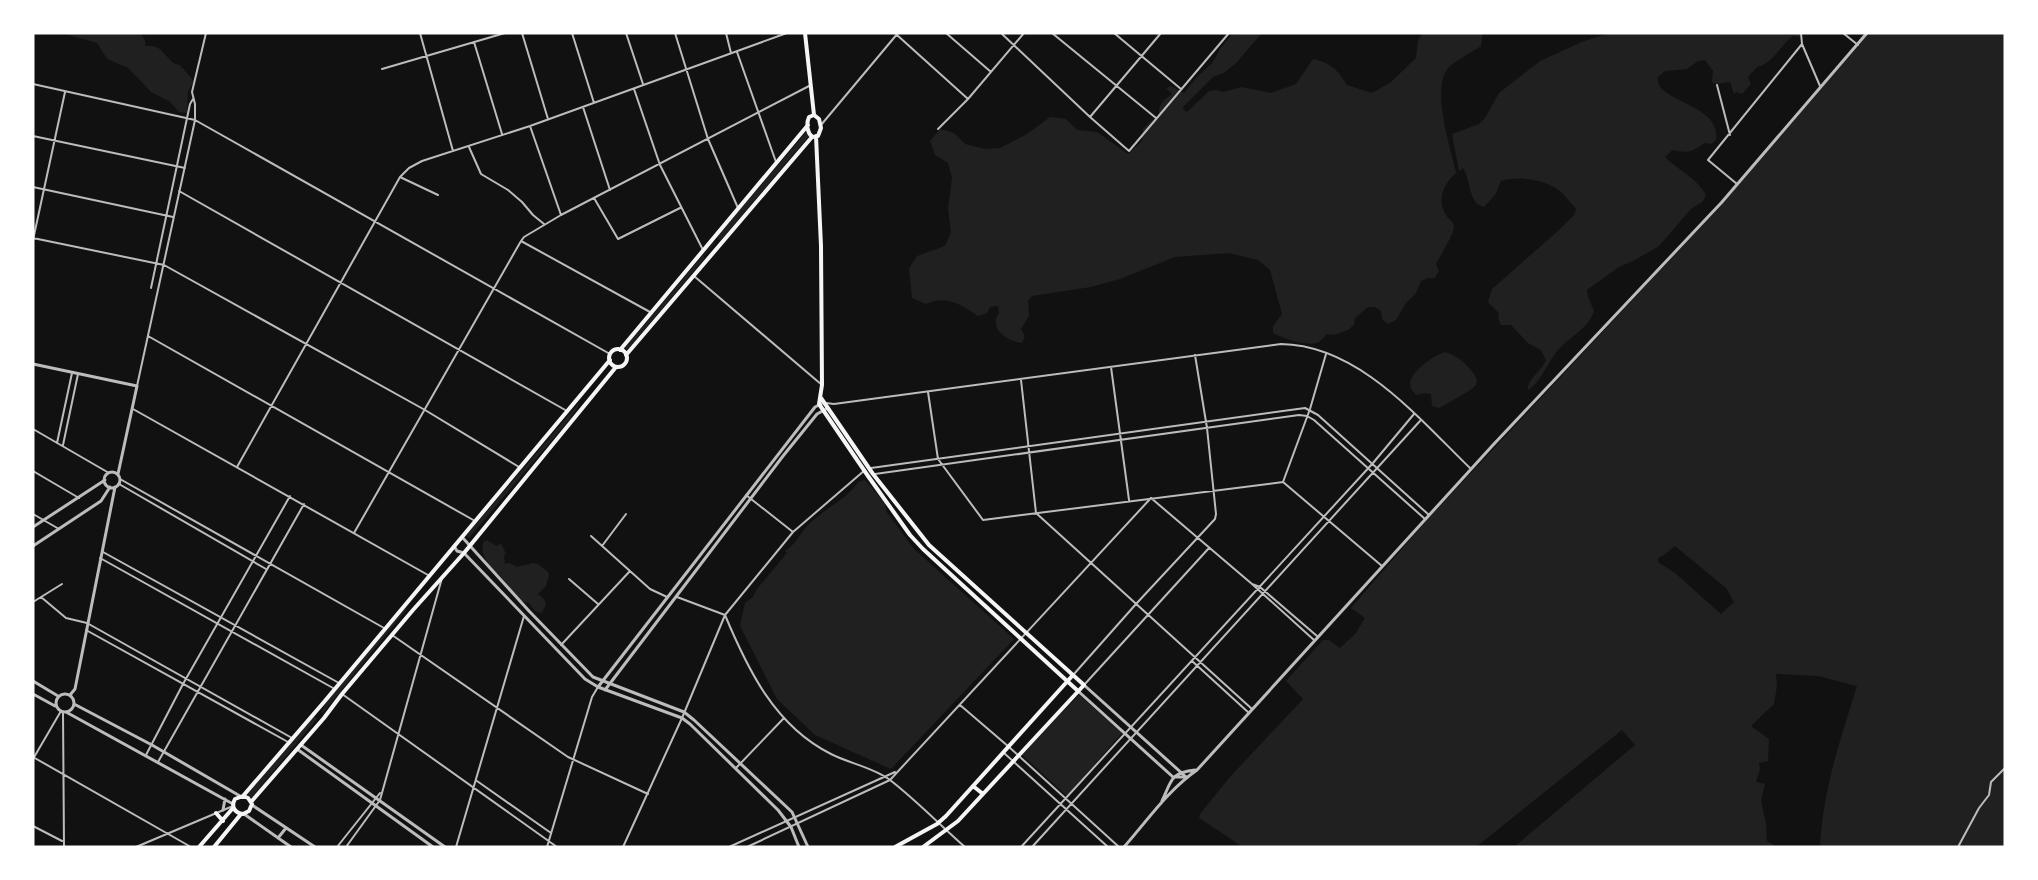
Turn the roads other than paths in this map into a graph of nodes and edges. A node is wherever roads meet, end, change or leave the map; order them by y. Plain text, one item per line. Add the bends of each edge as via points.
1 (206, 33) edge
2 (420, 33) edge
3 (492, 33) edge
4 (505, 33) edge
5 (522, 33) edge
6 (572, 33) edge
7 (626, 33) edge
8 (675, 33) edge
9 (726, 33) edge
10 (787, 33) edge
11 (805, 33) edge
12 (946, 33) edge
13 (1000, 33) edge
14 (1024, 33) edge
15 (1052, 33) edge
16 (1114, 33) edge
17 (1161, 33) edge
18 (1229, 33) edge
19 (1801, 33) edge
20 (1843, 33) edge
21 (1868, 33) edge
22 (897, 34) edge
23 (778, 35) edge
24 (495, 36) junction
25 (474, 42) junction
26 (1802, 44) junction
27 (1858, 45) junction
28 (1014, 46) junction
29 (737, 52) junction
30 (731, 54) junction
31 (427, 56) junction
32 (1141, 56) junction
33 (382, 69) dead end
34 (685, 70) junction
35 (991, 72) junction
36 (33, 84) edge
37 (643, 84) junction
38 (811, 85) junction
39 (1717, 85) dead end
40 (1116, 86) junction
41 (1821, 88) junction
42 (634, 89) junction
43 (1181, 89) junction
44 (65, 92) junction
45 (193, 99) junction
46 (968, 99) junction
47 (594, 103) junction
48 (583, 106) junction
49 (758, 112) junction
50 (814, 115) junction
51 (1090, 117) junction
52 (187, 118) junction
53 (1156, 118) junction
54 (548, 119) junction
55 (195, 120) junction
56 (808, 125) junction
57 (820, 125) junction
58 (530, 126) junction
59 (938, 129) dead end
60 (502, 134) junction
61 (1730, 135) junction
62 (33, 136) edge
63 (814, 137) junction
64 (708, 139) junction
65 (54, 141) junction
66 (468, 146) junction
67 (453, 151) junction
68 (777, 163) junction
69 (660, 165) junction
70 (177, 166) junction
71 (185, 168) junction
72 (400, 177) junction
73 (1737, 184) junction
74 (33, 187) edge
75 (43, 189) junction
76 (610, 190) junction
77 (178, 191) junction
78 (438, 195) dead end
79 (594, 198) junction
80 (681, 207) junction
81 (738, 208) junction
82 (561, 215) junction
83 (165, 216) junction
84 (173, 218) junction
85 (377, 221) junction
86 (544, 224) junction
87 (713, 238) junction
88 (33, 239) edge
89 (521, 241) junction
90 (720, 244) junction
91 (703, 250) junction
92 (156, 264) junction
93 (164, 265) junction
94 (693, 276) junction
95 (341, 283) junction
96 (493, 287) junction
97 (151, 288) dead end
98 (651, 313) junction
99 (148, 336) junction
100 (307, 344) junction
101 (459, 349) junction
102 (620, 350) junction
103 (1327, 353) junction
104 (610, 354) junction
105 (626, 355) junction
106 (1195, 355) junction
107 (610, 360) junction
108 (33, 364) edge
109 (616, 367) junction
110 (1111, 367) junction
111 (72, 373) junction
112 (78, 374) junction
113 (1021, 380) junction
114 (822, 385) junction
115 (137, 386) junction
116 (927, 391) junction
117 (821, 398) junction
118 (577, 399) junction
119 (66, 403) junction
120 (825, 403) junction
121 (72, 404) junction
122 (819, 404) junction
123 (834, 404) junction
124 (585, 405) junction
125 (273, 406) junction
126 (828, 408) junction
127 (132, 409) junction
128 (1310, 409) junction
129 (425, 410) junction
130 (822, 410) junction
131 (567, 411) junction
132 (1414, 414) junction
133 (1307, 416) junction
134 (1420, 420) junction
135 (1206, 422) junction
136 (1207, 428) junction
137 (33, 429) edge
138 (1121, 433) junction
139 (1122, 440) junction
140 (57, 443) junction
141 (63, 446) junction
142 (1029, 446) junction
143 (1030, 453) junction
144 (938, 459) junction
145 (1373, 463) junction
146 (943, 466) junction
147 (237, 467) junction
148 (1368, 467) junction
149 (519, 468) junction
150 (1378, 468) junction
151 (867, 469) junction
152 (1471, 469) junction
153 (33, 471) edge
154 (389, 472) junction
155 (1374, 472) junction
156 (109, 473) junction
157 (118, 474) junction
158 (873, 474) junction
159 (860, 476) junction
160 (868, 476) junction
161 (120, 479) junction
162 (105, 480) junction
163 (1283, 482) junction
164 (119, 484) junction
165 (115, 487) junction
166 (110, 488) junction
167 (1214, 491) junction
168 (746, 495) junction
169 (290, 496) junction
170 (79, 498) junction
171 (751, 498) junction
172 (1151, 498) junction
173 (1129, 501) junction
174 (304, 504) junction
175 (1036, 513) junction
176 (33, 514) edge
177 (626, 514) dead end
178 (1429, 514) junction
179 (1323, 517) junction
180 (191, 518) junction
181 (1425, 519) junction
182 (44, 520) junction
183 (475, 521) junction
184 (1329, 522) junction
185 (187, 524) junction
186 (33, 527) edge
187 (59, 529) junction
188 (719, 530) junction
189 (792, 532) junction
190 (354, 533) junction
191 (724, 533) junction
192 (591, 536) dead end
193 (223, 537) junction
194 (461, 537) junction
195 (1198, 538) junction
196 (220, 543) junction
197 (33, 546) edge
198 (454, 546) junction
199 (602, 546) junction
200 (470, 547) junction
201 (1209, 548) junction
202 (102, 551) junction
203 (464, 554) junction
204 (256, 556) junction
205 (100, 558) junction
206 (253, 562) junction
207 (1090, 562) junction
208 (269, 563) junction
209 (1382, 566) junction
210 (266, 569) junction
211 (630, 571) junction
212 (141, 573) junction
213 (429, 576) junction
214 (443, 576) junction
215 (137, 579) junction
216 (569, 579) dead end
217 (62, 584) dead end
218 (1252, 584) junction
219 (1260, 587) junction
220 (1257, 590) junction
221 (1265, 591) junction
222 (1262, 595) junction
223 (41, 597) junction
224 (667, 597) junction
225 (676, 597) junction
226 (990, 601) junction
227 (33, 602) edge
228 (406, 604) junction
229 (598, 604) junction
230 (1136, 604) junction
231 (986, 606) junction
232 (413, 610) junction
233 (725, 615) junction
234 (1005, 615) junction
235 (1148, 615) junction
236 (524, 616) junction
237 (222, 618) junction
238 (1000, 620) junction
239 (87, 623) junction
240 (219, 624) junction
241 (235, 625) junction
242 (385, 629) junction
243 (86, 630) junction
244 (231, 631) junction
245 (1026, 633) junction
246 (392, 635) junction
247 (1317, 636) junction
248 (1021, 639) junction
249 (1314, 640) junction
250 (561, 645) junction
251 (422, 654) junction
252 (144, 656) junction
253 (1195, 657) junction
254 (1192, 660) junction
255 (141, 661) junction
256 (1201, 662) junction
257 (307, 666) junction
258 (1198, 666) junction
259 (304, 671) junction
260 (1073, 675) junction
261 (187, 679) junction
262 (33, 681) edge
263 (602, 682) junction
264 (1068, 682) junction
265 (339, 683) junction
266 (183, 684) junction
267 (609, 684) junction
268 (1225, 684) junction
269 (1084, 685) junction
270 (200, 687) junction
271 (598, 687) junction
272 (1222, 688) junction
273 (334, 689) junction
274 (605, 690) junction
275 (1078, 691) junction
276 (197, 692) junction
277 (33, 693) edge
278 (342, 694) junction
279 (70, 695) junction
280 (58, 696) junction
281 (324, 702) junction
282 (74, 704) junction
283 (960, 705) junction
284 (56, 706) junction
285 (497, 708) junction
286 (1252, 709) junction
287 (63, 712) junction
288 (244, 712) junction
289 (684, 712) junction
290 (1249, 713) junction
291 (240, 717) junction
292 (324, 718) junction
293 (682, 718) junction
294 (784, 718) junction
295 (1131, 727) junction
296 (1137, 732) junction
297 (1126, 733) junction
298 (397, 734) junction
299 (1132, 739) junction
300 (290, 740) junction
301 (152, 745) junction
302 (301, 745) junction
303 (1009, 747) junction
304 (297, 749) junction
305 (164, 752) junction
306 (1004, 753) junction
307 (146, 755) junction
308 (1018, 755) junction
309 (33, 757) edge
310 (573, 760) junction
311 (1014, 761) junction
312 (158, 762) junction
313 (739, 764) junction
314 (2005, 768) edge
315 (735, 769) junction
316 (1197, 770) junction
317 (897, 771) junction
318 (1179, 772) junction
319 (341, 773) junction
320 (63, 775) junction
321 (885, 776) junction
322 (1173, 777) junction
323 (1186, 777) junction
324 (337, 778) junction
325 (476, 780) junction
326 (890, 780) junction
327 (973, 786) junction
328 (474, 787) junction
329 (648, 794) junction
330 (983, 794) junction
331 (241, 796) junction
332 (225, 799) junction
333 (378, 799) junction
334 (1064, 799) junction
335 (830, 801) junction
336 (251, 803) junction
337 (371, 803) junction
338 (1060, 803) junction
339 (1161, 803) junction
340 (1071, 805) junction
341 (233, 806) junction
342 (375, 806) junction
343 (833, 807) junction
344 (1067, 809) junction
345 (223, 810) junction
346 (216, 813) junction
347 (242, 814) junction
348 (524, 814) junction
349 (795, 816) junction
350 (520, 820) junction
351 (786, 820) junction
352 (223, 821) junction
353 (798, 823) junction
354 (938, 823) junction
355 (413, 824) junction
356 (33, 826) edge
357 (790, 827) junction
358 (286, 828) junction
359 (409, 830) junction
360 (946, 831) junction
361 (551, 833) junction
362 (167, 834) junction
363 (278, 838) junction
364 (549, 841) junction
365 (64, 844) edge
366 (898, 846) edge
367 (54, 847) edge
368 (72, 847) edge
369 (136, 847) edge
370 (190, 847) edge
371 (200, 847) edge
372 (214, 847) edge
373 (291, 847) edge
374 (315, 847) edge
375 (337, 847) edge
376 (346, 847) edge
377 (433, 847) edge
378 (445, 847) edge
379 (456, 847) edge
380 (547, 847) edge
381 (557, 847) edge
382 (623, 847) edge
383 (729, 847) edge
384 (747, 847) edge
385 (799, 847) edge
386 (808, 847) edge
387 (923, 847) edge
388 (965, 847) edge
389 (1021, 847) edge
390 (1032, 847) edge
391 (1108, 847) edge
392 (1119, 847) edge
393 (1124, 847) edge
394 (1958, 847) edge

1 - 45 street via 192,88
2 - 31 street
3 - 24 street
4 - 24 street
5 - 54 street
6 - 47 street
7 - 37 street
8 - 34 street
9 - 30 street
10 - 23 street
11 - 38 main road
12 - 35 street
13 - 28 street
14 - 28 street
15 - 40 street
16 - 32 street
17 - 32 street
18 - 43 street
19 - 26 street
20 - 27 street
21 - 27 street
22 - 46 street
22 - 57 street
23 - 29 street
24 - 25 street
25 - 31 street
25 - 60 street
26 - 41 street
26 - 61 street
27 - 41 street
28 - 35 street
28 - 51 street
29 - 30 street
29 - 49 street
30 - 34 street
31 - 33 street
31 - 67 street
32 - 40 street
32 - 43 street
34 - 37 street
34 - 64 street
35 - 46 street
36 - 44 street
37 - 42 street
38 - 49 street
38 - 50 main road
39 - 61 street
40 - 51 street
40 - 53 street
41 - 73 street
42 - 47 street
42 - 69 street
43 - 53 street
44 - 52 street
44 - 65 street
45 - 52 street
45 - 55 street
46 - 59 street
47 - 48 street
48 - 54 street
48 - 76 street
49 - 64 street
49 - 68 street
50 - 56 main road via 809,117
50 - 57 main road
51 - 53 street via 1129,151
52 - 55 street
52 - 70 street
54 - 58 street
55 - 71 street
55 - 85 street
56 - 63 main road
56 - 68 main road
57 - 63 main road via 820,132
58 - 60 street
58 - 82 street
60 - 66 street
61 - 73 street via 1708,160
62 - 65 street
63 - 90 main road
63 - 114 main road via 821,246
64 - 69 street
64 - 81 street
65 - 70 street
65 - 75 street
66 - 67 street
66 - 86 street via 481,174 507,190
67 - 72 street via 422,161
68 - 81 main road
69 - 76 street
69 - 80 street
70 - 71 street
70 - 83 street
71 - 77 street
72 - 78 street
72 - 85 street
73 - 152 street
74 - 75 street
75 - 83 street
75 - 88 street
76 - 79 street
77 - 84 street
77 - 95 street
79 - 80 street via 618,239
79 - 82 street
80 - 91 street
81 - 87 main road
82 - 86 street
83 - 84 street
83 - 92 street
84 - 93 street
85 - 95 street
85 - 96 street
86 - 89 street
87 - 90 main road
87 - 91 main road
88 - 92 street
89 - 96 street
89 - 98 street
90 - 94 main road
91 - 98 main road
92 - 93 street
92 - 97 street
93 - 99 street
93 - 100 street
94 - 105 main road
94 - 114 street
95 - 100 street
95 - 101 street
96 - 101 street
96 - 104 street
98 - 102 main road
99 - 115 street
99 - 125 street
100 - 125 street
100 - 129 street
101 - 129 street
101 - 131 street
102 - 104 main road
102 - 105 main road
103 - 106 street via 1281,344
103 - 128 street
103 - 132 street via 1367,373
104 - 107 main road
105 - 109 main road via 625,364
106 - 110 street
106 - 135 street
107 - 109 main road
107 - 118 main road
108 - 111 street
109 - 124 main road
110 - 113 street
110 - 138 street
111 - 112 street
111 - 119 street
112 - 115 street
112 - 121 street
113 - 116 street
113 - 142 street
114 - 117 main road
115 - 127 street
116 - 123 street
116 - 144 street
117 - 120 main road
117 - 122 main road
118 - 124 main road
118 - 131 main road
119 - 121 street
119 - 140 street
120 - 122 street
120 - 123 street
120 - 126 main road
121 - 141 street
122 - 130 main road
122 - 168 street
123 - 126 street
124 - 200 main road
125 - 147 street
125 - 154 street
126 - 130 street
126 - 151 main road
127 - 147 street
127 - 157 street
128 - 133 street
128 - 135 street
128 - 145 street
129 - 149 street
129 - 154 street
130 - 151 main road
130 - 171 street
131 - 149 main road
132 - 134 street
132 - 145 street
133 - 136 street
133 - 148 street
133 - 163 street
134 - 150 street
134 - 152 street
135 - 136 street
135 - 138 street
136 - 139 street
136 - 167 street
137 - 140 street
138 - 139 street
138 - 142 street
139 - 143 street
139 - 173 street
140 - 141 street
141 - 156 street
142 - 143 street
142 - 144 street
143 - 146 street
143 - 175 street
144 - 146 street
144 - 151 street
145 - 148 street
145 - 150 street
146 - 158 street
146 - 175 street via 983,520
147 - 169 street
148 - 155 street
148 - 179 street
149 - 183 main road
150 - 155 street
150 - 178 street
151 - 158 main road
151 - 159 street
151 - 160 main road
152 - 178 street
153 - 170 street
154 - 183 street
154 - 190 street
155 - 181 street
155 - 184 street
156 - 157 street
156 - 162 street
157 - 161 street
158 - 160 street
158 - 226 main road via 928,544
159 - 160 street
159 - 189 street
160 - 231 main road via 910,535
161 - 164 street
161 - 180 street
162 - 166 street
162 - 170 street
163 - 167 street
163 - 179 street
164 - 165 street
164 - 185 street
165 - 166 street
165 - 202 street
166 - 187 street via 101,501
167 - 172 street
167 - 195 street via 1215,519
168 - 171 street
168 - 188 street
169 - 174 street
169 - 204 street
170 - 182 street
171 - 189 street
171 - 191 street
172 - 173 street
172 - 195 street
172 - 207 street
173 - 175 street
174 - 190 street
174 - 208 street
175 - 207 street
176 - 182 street
177 - 199 street
178 - 181 street
179 - 184 street
179 - 219 street
180 - 185 street
180 - 193 street
181 - 209 street
182 - 186 street
182 - 187 street
183 - 194 main road
184 - 209 street
184 - 221 street
185 - 196 street
187 - 197 street
188 - 191 street
188 - 224 street
189 - 233 street
190 - 213 street
191 - 225 street
192 - 199 street
193 - 196 street
193 - 204 street
194 - 198 main road
194 - 200 street
195 - 201 street
195 - 230 street
196 - 206 street
198 - 203 street
198 - 213 main road
199 - 211 street
200 - 203 main road
200 - 250 street
201 - 218 street
201 - 235 street
202 - 205 street
202 - 212 street
203 - 214 main road
203 - 236 street
204 - 206 street
204 - 208 street
205 - 215 street
205 - 239 street
206 - 210 street
206 - 237 street
207 - 230 street
207 - 245 street
208 - 210 street
208 - 242 street
209 - 247 street
210 - 241 street
211 - 224 street
211 - 229 street
212 - 215 street
212 - 237 street
213 - 228 main road
214 - 232 main road
214 - 251 street
215 - 240 street
216 - 229 street
217 - 223 street
218 - 219 street
218 - 220 street
219 - 220 street
219 - 221 street
220 - 222 street
220 - 253 street
221 - 222 street
221 - 247 street
222 - 249 street
222 - 256 street
223 - 227 street
223 - 239 street via 66,618
224 - 263 street
225 - 233 street
225 - 267 street
226 - 231 main road
226 - 234 main road
228 - 232 main road
228 - 242 main road
229 - 250 street
230 - 235 street
230 - 260 street
231 - 238 main road
232 - 246 main road
233 - 289 street
233 - 294 street via 744,661
234 - 238 main road
234 - 245 main road
235 - 253 street
235 - 269 street
236 - 271 street via 585,679
236 - 285 street
237 - 240 street
237 - 241 street
238 - 248 main road
239 - 243 street
239 - 252 street
240 - 244 street
240 - 261 street
241 - 244 street
241 - 257 street
242 - 265 main road
243 - 255 street
243 - 279 street via 75,689
244 - 259 street
244 - 270 street
245 - 248 street
245 - 260 main road
246 - 251 street
246 - 278 main road
247 - 249 street
248 - 264 main road
248 - 283 street
249 - 286 street
250 - 263 street
251 - 285 street
251 - 298 street
252 - 255 street
252 - 261 street
253 - 254 street
253 - 256 street
254 - 258 street
254 - 295 street
255 - 266 street
256 - 258 street
256 - 268 street
257 - 259 street
257 - 265 street
258 - 272 street
258 - 296 street
259 - 273 street
260 - 264 main road
260 - 269 main road
261 - 266 street
261 - 270 street
262 - 280 street
263 - 267 street
263 - 271 street
264 - 275 main road
264 - 303 main road
265 - 273 main road
266 - 276 street
266 - 301 street
267 - 274 street
267 - 289 street
268 - 272 street
268 - 286 street
269 - 275 main road
269 - 295 street
270 - 276 street
270 - 288 street
271 - 274 street
271 - 310 street
272 - 290 street
273 - 281 main road
274 - 293 street
275 - 297 street
275 - 308 main road
276 - 291 street
276 - 305 street
277 - 284 street
278 - 292 main road
278 - 298 street
279 - 280 street
279 - 282 street
280 - 284 street
281 - 292 main road via 320,711
281 - 300 main road
282 - 287 street
282 - 301 street
283 - 303 street
283 - 317 street
284 - 287 street
285 - 310 street
285 - 325 street
286 - 290 street
287 - 307 street
287 - 309 street
287 - 320 street
288 - 291 street
288 - 300 street
289 - 293 street
289 - 313 street
290 - 316 street
291 - 300 street
292 - 302 main road
293 - 315 street
293 - 329 street
294 - 313 street
294 - 321 street via 829,754
295 - 296 street
295 - 297 street
296 - 299 street
296 - 318 street
297 - 299 street
297 - 334 street
298 - 328 street
298 - 333 street
299 - 322 street
299 - 340 street
300 - 331 main road
301 - 305 street
301 - 307 street
302 - 304 main road
302 - 319 street
303 - 306 main road
303 - 308 street
304 - 324 street
304 - 336 main road
305 - 312 street
305 - 331 street
306 - 311 street
306 - 327 main road
307 - 312 street
308 - 311 main road
308 - 334 street
309 - 320 street
310 - 329 street
310 - 361 street
311 - 330 main road
311 - 338 street
312 - 332 street
313 - 315 street
313 - 349 street
314 - 394 street via 1991,782 1989,795
315 - 351 street
316 - 318 street
316 - 323 street
317 - 321 street
317 - 326 street
318 - 322 street
318 - 323 street
319 - 324 street
319 - 333 street
320 - 362 street
320 - 365 street
321 - 326 street
321 - 335 street
322 - 323 street
322 - 339 street
323 - 339 street
324 - 337 street
325 - 328 street
325 - 348 street
326 - 343 street
326 - 354 street
327 - 330 main road
327 - 354 main road
328 - 350 street
328 - 379 street
329 - 382 street
330 - 360 main road
331 - 336 main road
331 - 341 main road
332 - 341 street
332 - 345 street
333 - 337 street
333 - 342 street
333 - 355 street
334 - 338 street
334 - 340 street
335 - 343 street
335 - 349 street
336 - 347 main road via 249,811
336 - 358 street
337 - 342 street
337 - 375 street
338 - 344 street
338 - 389 street
339 - 393 street
340 - 344 street
340 - 392 street
341 - 345 street
341 - 347 main road
341 - 352 main road
342 - 359 street
342 - 376 street
343 - 353 street
344 - 390 street
344 - 391 street
345 - 346 street
346 - 352 main road
346 - 362 street
347 - 363 street
347 - 372 main road
348 - 350 street
348 - 361 street
349 - 351 street
349 - 353 street
350 - 364 street
351 - 357 street
351 - 383 street
352 - 371 main road
353 - 357 street
353 - 386 street
354 - 360 street
354 - 366 main road
355 - 359 street
355 - 378 street
356 - 365 street
357 - 384 street
357 - 385 street
358 - 363 street
358 - 374 street
359 - 377 street
360 - 387 main road
360 - 388 street
361 - 364 street
362 - 369 street
362 - 370 street
363 - 373 street
364 - 380 street
364 - 381 street
365 - 367 street
365 - 368 street

